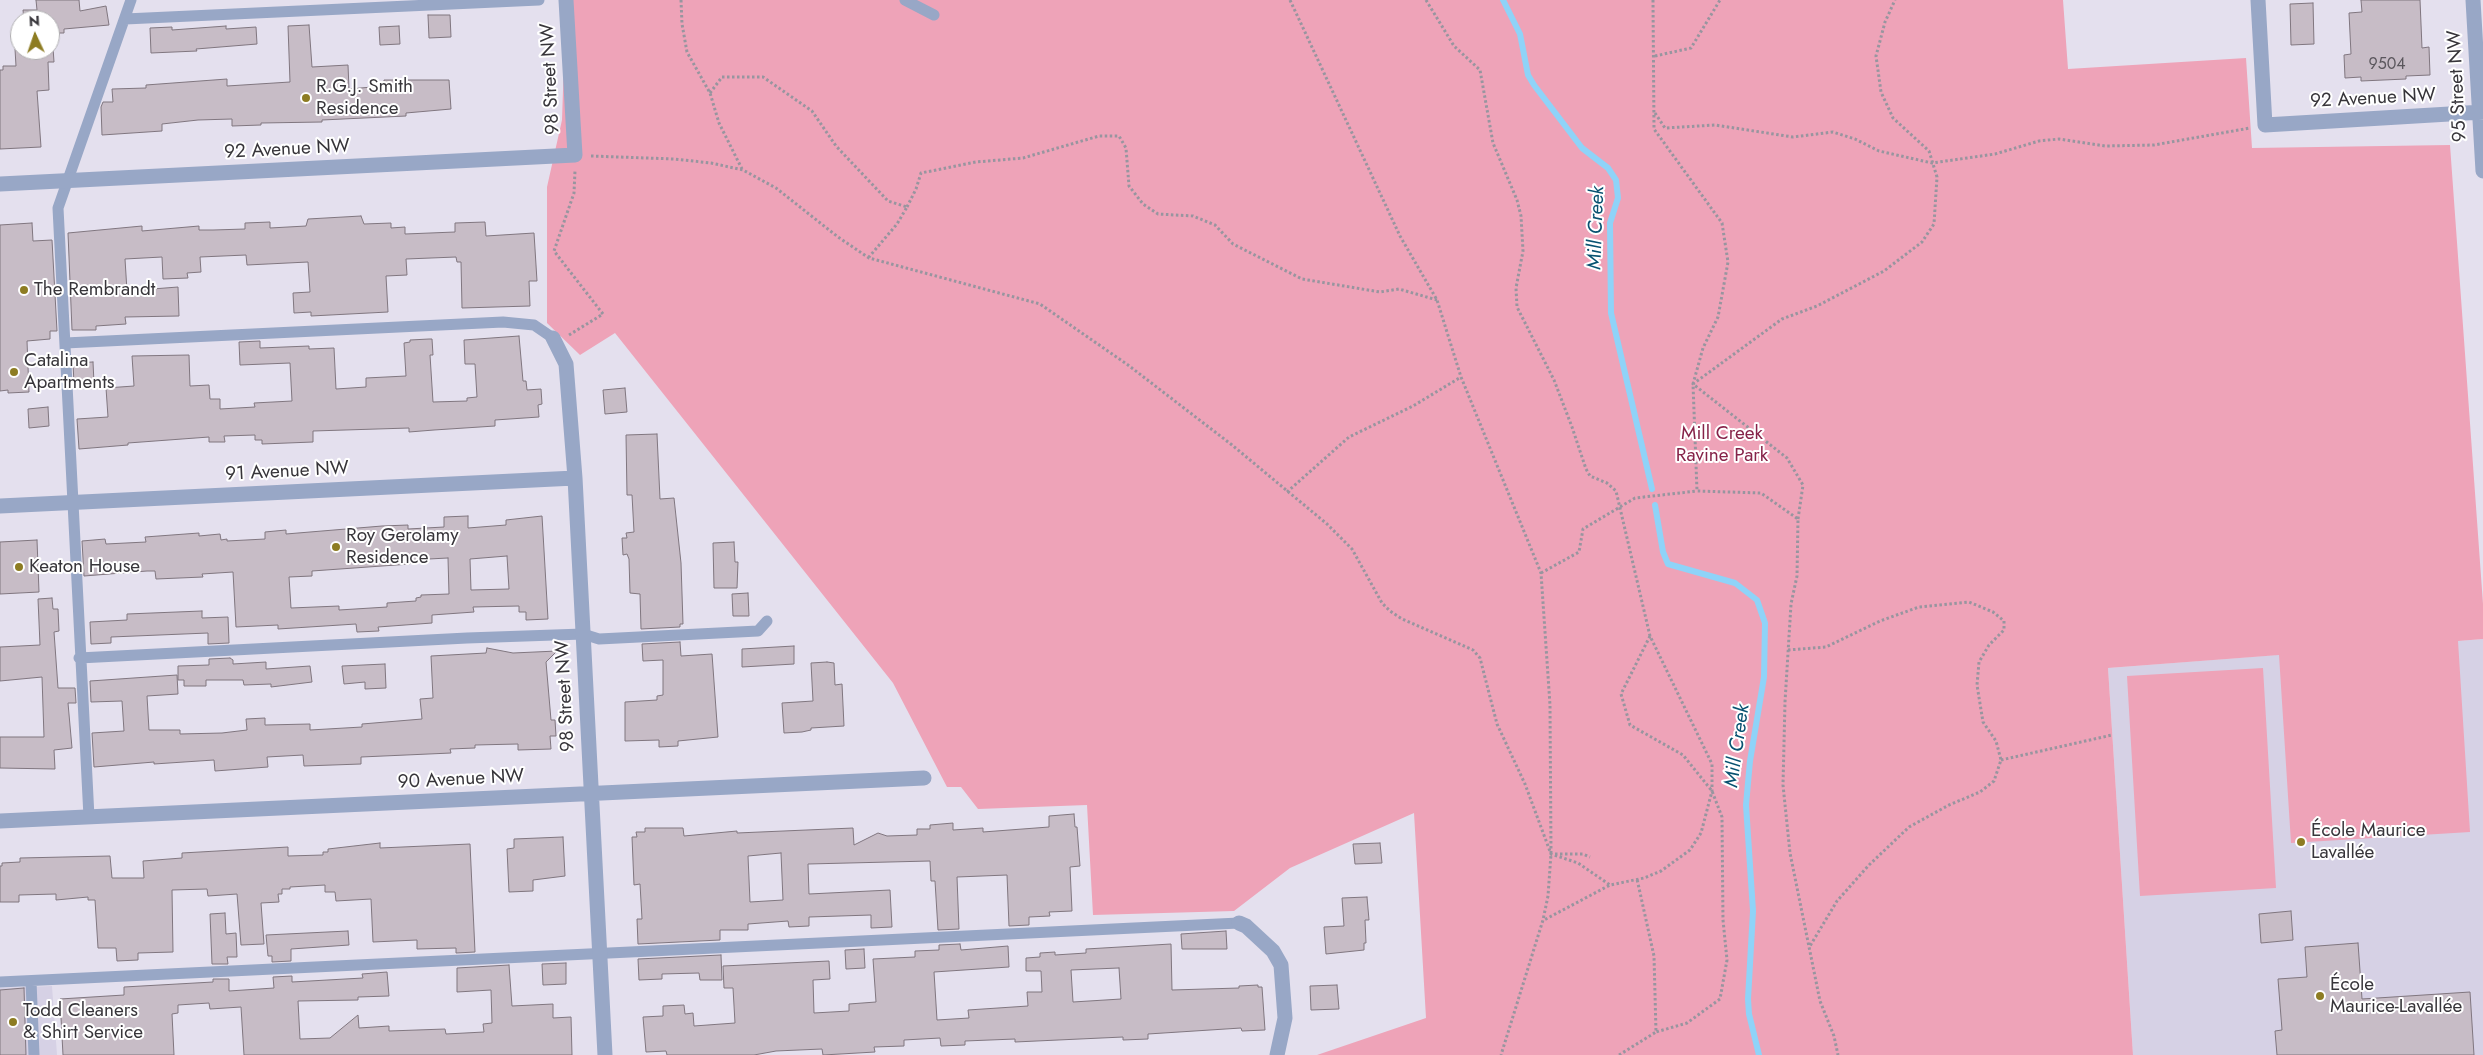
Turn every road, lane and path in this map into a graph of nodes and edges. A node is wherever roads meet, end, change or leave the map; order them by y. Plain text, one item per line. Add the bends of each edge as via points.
1 (132, 0) edge
2 (539, 0) edge
3 (566, 0) edge
4 (681, 0) edge
5 (905, 0) edge
6 (1290, 0) edge
7 (1426, 0) edge
8 (1653, 0) edge
9 (1720, 0) edge
10 (1895, 0) edge
11 (2258, 0) edge
12 (2473, 0) edge
13 (934, 15) dead end
14 (125, 20) junction
15 (1655, 56) junction
16 (710, 93) junction
17 (1654, 112) junction
18 (2481, 112) edge
19 (2265, 125) junction
20 (575, 155) junction
21 (1932, 163) junction
22 (743, 170) junction
23 (2483, 171) edge
24 (68, 182) junction
25 (0, 184) edge
26 (907, 207) junction
27 (869, 258) junction
28 (1437, 300) junction
29 (554, 340) junction
30 (65, 343) junction
31 (1461, 377) junction
32 (1693, 384) junction
33 (575, 478) junction
34 (1697, 491) junction
35 (1287, 492) junction
36 (72, 503) junction
37 (0, 506) edge
38 (1620, 508) junction
39 (1798, 520) junction
40 (1541, 573) junction
41 (767, 621) dead end
42 (583, 634) junction
43 (1650, 636) junction
44 (1788, 650) junction
45 (79, 658) junction
46 (2112, 735) dead end
47 (2001, 760) junction
48 (924, 778) dead end
49 (1712, 791) junction
50 (592, 793) junction
51 (89, 817) junction
52 (0, 821) edge
53 (1552, 854) junction
54 (1590, 857) dead end
55 (1637, 879) junction
56 (1610, 885) junction
57 (1543, 920) junction
58 (1239, 923) joint
59 (1810, 946) junction
60 (600, 955) junction
61 (31, 981) junction
62 (0, 982) edge
63 (1656, 1032) junction
64 (34, 1055) edge
65 (605, 1055) edge
66 (1277, 1055) edge
67 (1501, 1055) edge
68 (1619, 1055) edge
69 (1838, 1055) edge

1 - 14 lane
2 - 14 lane
3 - 20 street, 98 Street NW
4 - 16 path via 687,52
5 - 13 lane
6 - 28 path via 1400,236
7 - 38 path via 1454,46 1480,70 1493,143 1521,216 1523,251 1516,288 1517,307 1554,380 1586,469 1590,476 1608,483 1616,491
8 - 15 path
9 - 15 path via 1690,48
10 - 21 path via 1876,56 1881,92 1893,118 1929,151
11 - 19 street
12 - 18 street, 95 Street NW
14 - 24 lane
15 - 17 path
16 - 22 path via 719,123
16 - 26 path via 722,77 764,77 812,111 836,146 888,201
17 - 21 path via 1665,128 1715,125 1793,137 1833,132 1879,151
17 - 32 path via 1654,129 1722,223 1728,262 1718,317 1703,348
18 - 19 street, 92 Avenue NW
18 - 23 street, 95 Street NW
19 - 21 path via 2154,145 2105,146 2059,139 2039,141 1995,154
20 - 22 path via 674,159
20 - 24 street, 92 Avenue NW
20 - 29 path via 574,193 554,251 603,314
21 - 32 path via 1937,177 1934,224 1922,242 1884,271 1817,306 1782,319
22 - 27 path via 776,188
24 - 25 street, 92 Avenue NW
24 - 30 lane via 58,208
26 - 27 path
26 - 28 path via 921,173 976,162 1023,158 1099,136 1118,136 1126,148 1128,186 1143,204 1158,214 1193,216 1215,225 1233,244 1302,279 1380,292 1399,289
27 - 35 path via 1040,304 1135,371 1232,445
28 - 31 path
29 - 30 lane via 534,325 503,322
29 - 33 street, 98 Street NW via 566,364
30 - 36 lane
31 - 35 path via 1413,406 1349,437
31 - 40 path
32 - 34 path
32 - 39 path via 1787,458 1804,485
33 - 36 street, 91 Avenue NW
33 - 42 street, 98 Street NW
34 - 38 path via 1635,498
34 - 39 path via 1761,493
35 - 53 path via 1352,549 1390,611 1473,650 1480,658 1497,724
36 - 37 street, 91 Avenue NW
36 - 45 lane
38 - 40 path via 1582,529 1579,552
38 - 43 path
39 - 44 path via 1797,576
40 - 53 path via 1550,705
41 - 42 lane via 758,631 599,639
42 - 45 lane
42 - 50 street, 98 Street NW
43 - 49 path via 1712,764
43 - 49 path via 1621,694 1630,725 1683,755
44 - 47 path via 1826,647 1880,621 1919,607 1969,602 1993,612 2004,621 2004,630 1979,662 1977,685 1982,722 1996,741
44 - 59 path via 1783,785 1790,853
45 - 51 lane
46 - 47 path
47 - 59 path via 1994,781 1980,792 1909,827 1876,858 1837,901
48 - 50 street, 90 Avenue NW
49 - 55 path via 1701,833 1690,850 1661,871
49 - 63 path via 1722,817 1723,920 1727,960 1720,999 1687,1023
50 - 51 street, 90 Avenue NW
50 - 60 street, 98 Street NW
51 - 52 street, 90 Avenue NW
53 - 54 path
53 - 56 path via 1578,863
53 - 57 path
55 - 56 path
55 - 63 path via 1654,956
56 - 57 path
57 - 67 path
58 - 60 lane
58 - 66 street via 1273,951 1281,965 1285,1018
59 - 69 path via 1820,1001
60 - 61 lane
60 - 65 street, 98 Street NW
61 - 62 lane
61 - 64 lane
63 - 68 path

